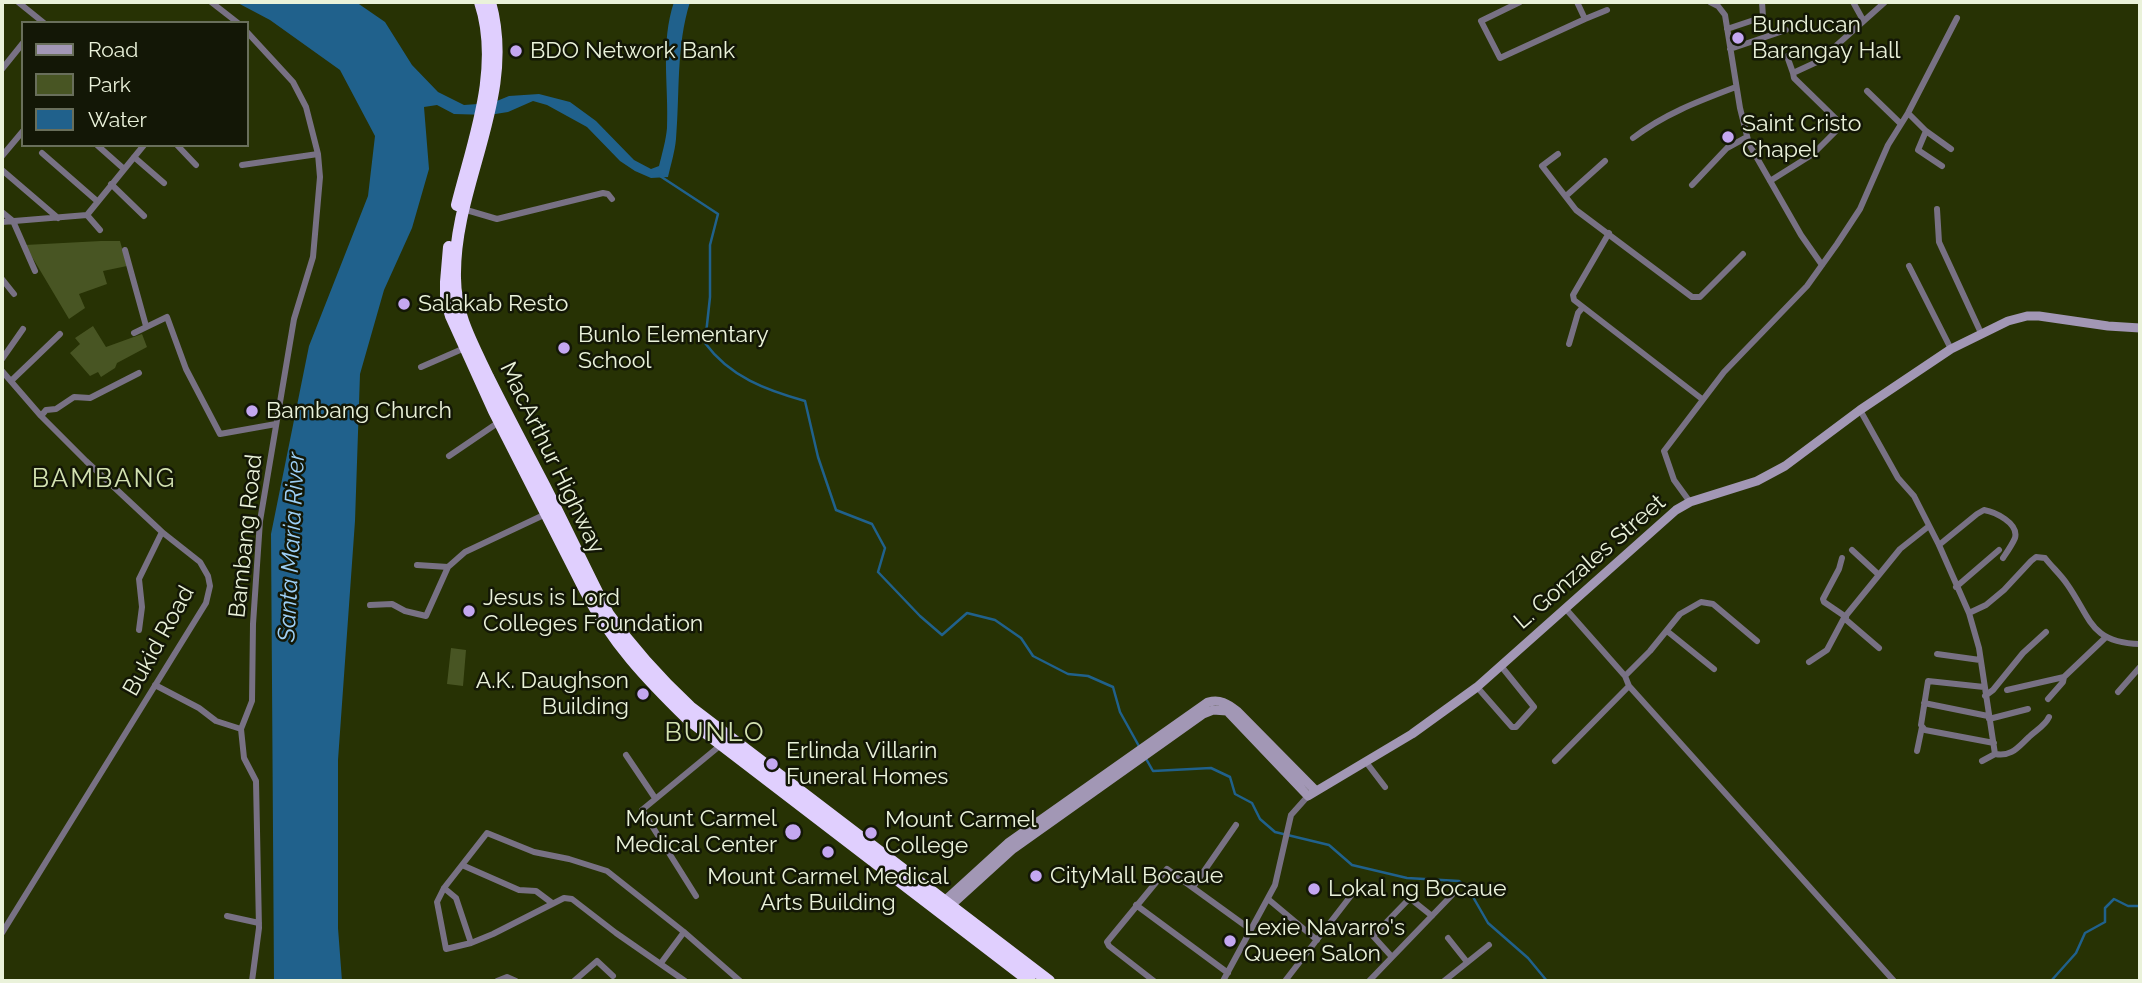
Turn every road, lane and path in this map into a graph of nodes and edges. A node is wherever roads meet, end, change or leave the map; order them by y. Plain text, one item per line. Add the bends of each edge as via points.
1 (18, 2) edge
2 (211, 2) edge
3 (480, 2) edge
4 (490, 2) edge
5 (1520, 2) edge
6 (1577, 2) edge
7 (1710, 2) edge
8 (1762, 2) edge
9 (1853, 2) edge
10 (1885, 2) edge
11 (1607, 10) dead end
12 (1957, 18) dead end
13 (1585, 19) junction
14 (1864, 20) junction
15 (40, 21) edge
16 (235, 21) edge
17 (1727, 29) junction
18 (1786, 30) dead end
19 (248, 34) edge
20 (21, 45) edge
21 (1730, 49) junction
22 (1787, 56) dead end
23 (2, 69) edge
24 (1793, 73) junction
25 (490, 81) junction
26 (1736, 88) junction
27 (1867, 91) dead end
28 (1908, 113) junction
29 (1901, 124) junction
30 (1926, 131) junction
31 (21, 133) edge
32 (1747, 137) junction
33 (1633, 138) dead end
34 (98, 147) edge
35 (142, 147) edge
36 (179, 147) edge
37 (1951, 149) dead end
38 (42, 153) dead end
39 (318, 154) junction
40 (1558, 154) dead end
41 (2, 156) edge
42 (134, 157) junction
43 (1605, 161) dead end
44 (196, 165) dead end
45 (242, 165) dead end
46 (1942, 166) dead end
47 (124, 169) junction
48 (2, 170) edge
49 (1770, 181) junction
50 (164, 183) dead end
51 (111, 184) junction
52 (1692, 185) dead end
53 (1566, 196) junction
54 (612, 199) dead end
55 (97, 201) junction
56 (461, 209) junction
57 (1937, 209) dead end
58 (2, 212) edge
59 (87, 215) junction
60 (144, 216) dead end
61 (58, 218) junction
62 (13, 221) junction
63 (2, 222) edge
64 (100, 230) dead end
65 (1609, 233) junction
66 (125, 250) dead end
67 (1743, 254) dead end
68 (1822, 265) junction
69 (1909, 265) dead end
70 (34, 271) dead end
71 (2, 279) edge
72 (14, 294) dead end
73 (1583, 307) junction
74 (146, 326) junction
75 (2140, 328) edge
76 (23, 329) dead end
77 (134, 333) dead end
78 (1981, 333) junction
79 (60, 334) dead end
80 (1569, 344) dead end
81 (468, 346) junction
82 (1951, 349) junction
83 (3, 358) edge
84 (421, 367) dead end
85 (2, 371) edge
86 (139, 373) dead end
87 (12, 380) junction
88 (1702, 399) junction
89 (1860, 410) junction
90 (43, 413) junction
91 (504, 420) junction
92 (276, 424) junction
93 (449, 456) dead end
94 (1690, 502) junction
95 (551, 511) junction
96 (1929, 526) junction
97 (162, 533) junction
98 (1939, 545) junction
99 (1852, 550) dead end
100 (1999, 550) dead end
101 (1842, 558) dead end
102 (2003, 558) dead end
103 (417, 565) dead end
104 (449, 567) junction
105 (1879, 575) junction
106 (1956, 587) junction
107 (370, 605) dead end
108 (1565, 607) junction
109 (1969, 613) junction
110 (1845, 617) junction
111 (139, 630) dead end
112 (1667, 631) junction
113 (2046, 632) dead end
114 (2105, 638) junction
115 (1758, 641) dead end
116 (2140, 643) edge
117 (1879, 648) dead end
118 (1937, 654) dead end
119 (1980, 660) junction
120 (1809, 662) dead end
121 (1501, 666) junction
122 (2140, 667) edge
123 (1714, 669) dead end
124 (1625, 676) junction
125 (2064, 677) junction
126 (155, 685) junction
127 (1629, 686) junction
128 (1476, 687) junction
129 (1984, 687) junction
130 (2007, 690) dead end
131 (2118, 692) dead end
132 (1985, 696) junction
133 (2048, 699) dead end
134 (1924, 703) junction
135 (2028, 709) dead end
136 (1989, 717) junction
137 (2049, 717) dead end
138 (1922, 727) junction
139 (241, 729) junction
140 (725, 740) junction
141 (1994, 743) junction
142 (1917, 751) dead end
143 (1995, 754) junction
144 (626, 755) dead end
145 (1555, 761) dead end
146 (1982, 761) dead end
147 (1366, 762) junction
148 (1385, 787) dead end
149 (1312, 793) junction
150 (655, 798) junction
151 (1236, 825) dead end
152 (462, 865) junction
153 (1193, 887) junction
154 (444, 888) junction
155 (1353, 892) dead end
156 (1452, 895) dead end
157 (696, 896) dead end
158 (1268, 899) junction
159 (552, 902) junction
160 (1136, 905) junction
161 (944, 907) junction
162 (227, 916) dead end
163 (1432, 916) junction
164 (259, 923) junction
165 (1250, 929) junction
166 (684, 932) junction
167 (2, 933) edge
168 (1448, 937) dead end
169 (1317, 940) junction
170 (471, 943) junction
171 (1489, 945) dead end
172 (1391, 957) junction
173 (1467, 962) junction
174 (662, 964) junction
175 (1228, 973) junction
176 (613, 976) dead end
177 (252, 981) edge
178 (497, 981) edge
179 (516, 981) edge
180 (575, 981) edge
181 (685, 981) edge
182 (740, 981) edge
183 (1030, 981) edge
184 (1049, 981) edge
185 (1154, 981) edge
186 (1223, 981) edge
187 (1285, 981) edge
188 (1369, 981) edge
189 (1444, 981) edge
190 (1894, 981) edge

1 - 15 street
2 - 16 street
3 - 25 highway, MacArthur Highway
4 - 25 highway, MacArthur Highway via 497,61
5 - 13 street via 1482,19 1496,55 1502,58
6 - 13 street
7 - 17 street via 1724,15
8 - 17 street via 1763,17
9 - 14 street
10 - 14 street
11 - 13 street
12 - 28 street
14 - 24 street via 1819,61
17 - 21 street
18 - 21 street
19 - 39 street, Bambang Road via 293,82 306,107
20 - 23 street
21 - 26 street
22 - 24 street
24 - 49 street via 1839,128 1812,154
25 - 56 highway, MacArthur Highway
26 - 32 street
26 - 33 street via 1654,121
27 - 29 street
28 - 29 street
28 - 30 street
29 - 68 street via 1860,209
30 - 37 street
30 - 46 street via 1918,150
31 - 41 street
32 - 49 street
32 - 52 street via 1727,148
34 - 47 street
35 - 42 street
36 - 44 street
38 - 55 street
39 - 45 street
39 - 92 street, Bambang Road via 313,257 295,319
40 - 53 street via 1542,166
42 - 47 street
42 - 50 street
43 - 53 street
47 - 51 street
48 - 61 street
49 - 68 street
51 - 55 street
51 - 60 street
53 - 65 street via 1576,210
54 - 56 street via 603,193 497,219
55 - 59 street
56 - 81 highway, MacArthur Highway via 455,297
57 - 78 street via 1939,242
58 - 62 street
59 - 61 street
59 - 64 street
61 - 62 street
62 - 63 street
62 - 70 street
65 - 67 street via 1696,298
65 - 73 street via 1573,295
66 - 74 street
68 - 88 street
69 - 82 street
71 - 72 street
73 - 80 street
73 - 88 street
74 - 77 street
74 - 92 street via 167,317 186,369 220,434
75 - 78 street, L. Gonzales Street via 2027,316
76 - 83 street
78 - 82 street, L. Gonzales Street
79 - 87 street
81 - 84 street
81 - 91 highway, MacArthur Highway
82 - 89 street, L. Gonzales Street
85 - 87 street, Bukid Road
86 - 90 street via 90,398 74,397
87 - 90 street, Bukid Road
88 - 94 street via 1664,451 1674,480
89 - 94 street, L. Gonzales Street via 1785,466 1757,481
89 - 96 street
90 - 97 street, Bukid Road
91 - 93 street
91 - 95 highway, MacArthur Highway
92 - 139 street, Bambang Road via 260,521 252,701
94 - 108 street, L. Gonzales Street
95 - 104 street via 465,552
95 - 140 highway, MacArthur Highway via 629,644
96 - 98 street
96 - 105 street via 1900,549
97 - 111 street via 139,579
97 - 126 street, Bukid Road via 200,562 210,586 206,603
98 - 102 street via 1984,510 1991,511 2015,530
98 - 106 street
99 - 105 street
100 - 106 street
101 - 110 street via 1823,599
103 - 104 street
104 - 107 street via 426,616 392,604
105 - 110 street
106 - 109 street
108 - 121 street, L. Gonzales Street
108 - 124 street
109 - 114 street via 1986,605 2031,561 2041,557 2067,584 2087,620
109 - 119 street
110 - 117 street
110 - 120 street via 1827,650
112 - 115 street via 1680,614 1705,601
112 - 123 street
112 - 124 street
113 - 132 street
114 - 116 street
114 - 125 street
118 - 119 street
119 - 129 street
121 - 128 street, L. Gonzales Street
121 - 128 street via 1534,708 1516,727
122 - 131 street
124 - 127 street
125 - 130 street
125 - 133 street
126 - 139 street via 216,721
126 - 167 street, Bukid Road
127 - 145 street
127 - 190 street
128 - 147 street, L. Gonzales Street
129 - 132 street
129 - 134 street via 1930,680
132 - 136 street
134 - 136 street
134 - 138 street
135 - 136 street
136 - 141 street
137 - 143 street via 2010,754
138 - 141 street
138 - 142 street
139 - 164 street, Bambang Road via 244,758 256,781
140 - 150 street
140 - 161 highway, MacArthur Highway
141 - 143 street
143 - 146 street
144 - 150 street
147 - 148 street
147 - 149 street, L. Gonzales Street
149 - 158 street, L. Gonzales Street via 1291,815
149 - 161 street via 1228,703 1208,702
150 - 157 street via 642,810
151 - 153 street
152 - 154 street
152 - 159 street via 519,890 536,891
152 - 166 street via 487,833 534,852 607,871
153 - 160 street via 1167,869
153 - 165 street
154 - 170 street via 456,898
154 - 170 street via 437,902 446,949
155 - 169 street
156 - 163 street
158 - 165 street, L. Gonzales Street
158 - 169 street
159 - 170 street
159 - 174 street via 572,899
160 - 175 street
160 - 185 street via 1108,944
161 - 183 highway, MacArthur Highway
161 - 184 highway, MacArthur Highway
162 - 164 street
163 - 172 street
163 - 172 street via 1408,900 1373,936
164 - 177 street, Bambang Road
165 - 175 street, L. Gonzales Street
166 - 174 street
166 - 182 street
168 - 173 street
169 - 187 street
171 - 173 street
172 - 188 street
173 - 189 street
174 - 181 street
175 - 186 street, L. Gonzales Street
176 - 180 street via 597,961
178 - 179 street via 507,977

